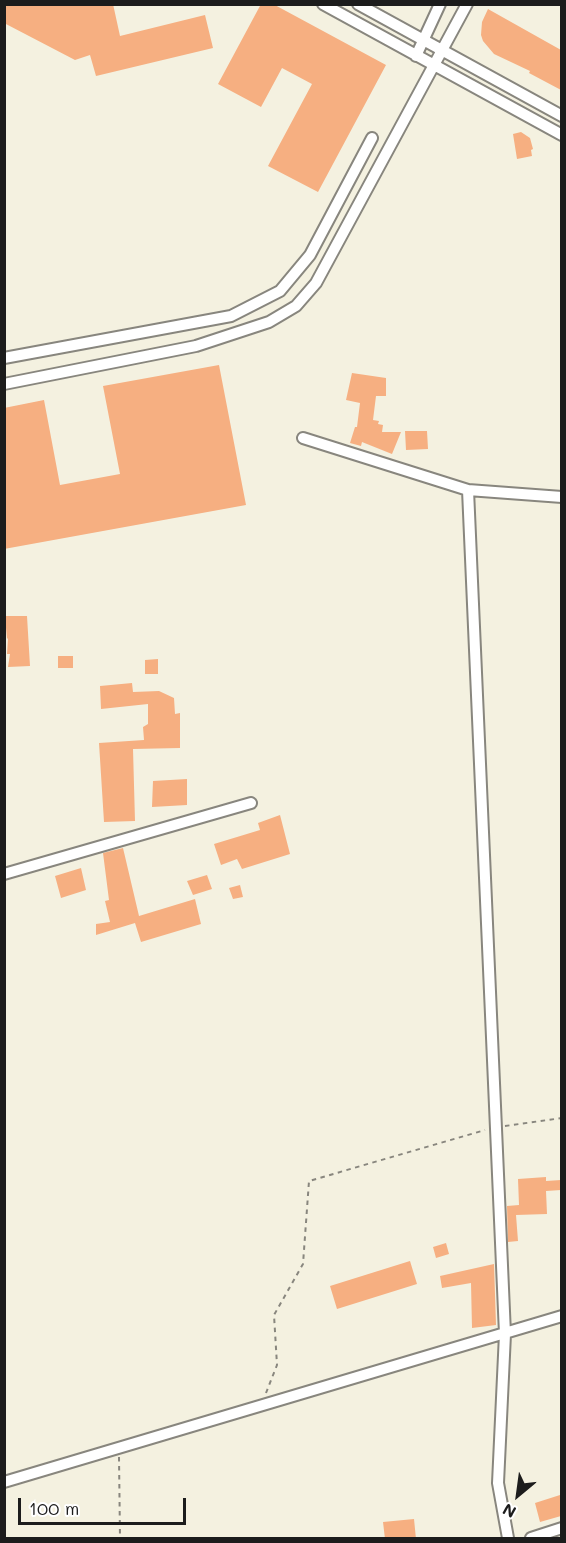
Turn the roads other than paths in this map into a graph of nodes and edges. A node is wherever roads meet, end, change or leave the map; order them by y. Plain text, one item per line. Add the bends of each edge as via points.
1 (323, 4) edge
2 (358, 4) edge
3 (440, 4) edge
4 (467, 4) edge
5 (422, 39) junction
6 (443, 51) junction
7 (416, 56) junction
8 (434, 66) junction
9 (561, 116) edge
10 (561, 135) edge
11 (372, 138) dead end
12 (327, 223) junction
13 (344, 231) junction
14 (4, 358) edge
15 (4, 384) edge
16 (303, 438) dead end
17 (468, 490) junction
18 (561, 497) edge
19 (251, 803) dead end
20 (4, 874) edge
21 (561, 1316) edge
22 (505, 1334) junction
23 (4, 1482) edge
24 (561, 1528) edge
25 (508, 1539) edge
26 (531, 1539) edge

1 - 7 street
2 - 5 street
3 - 5 street
4 - 6 street
5 - 6 street
5 - 7 street
6 - 8 street
6 - 9 street
7 - 8 street
8 - 10 street
8 - 13 street
11 - 12 street
12 - 13 street
12 - 14 street via 310,255 280,291 231,316
13 - 15 street via 316,283 296,306 269,322 196,346
16 - 17 street
17 - 18 street
17 - 22 street
19 - 20 street
21 - 22 street
22 - 23 street
22 - 25 street via 498,1483
24 - 26 street

